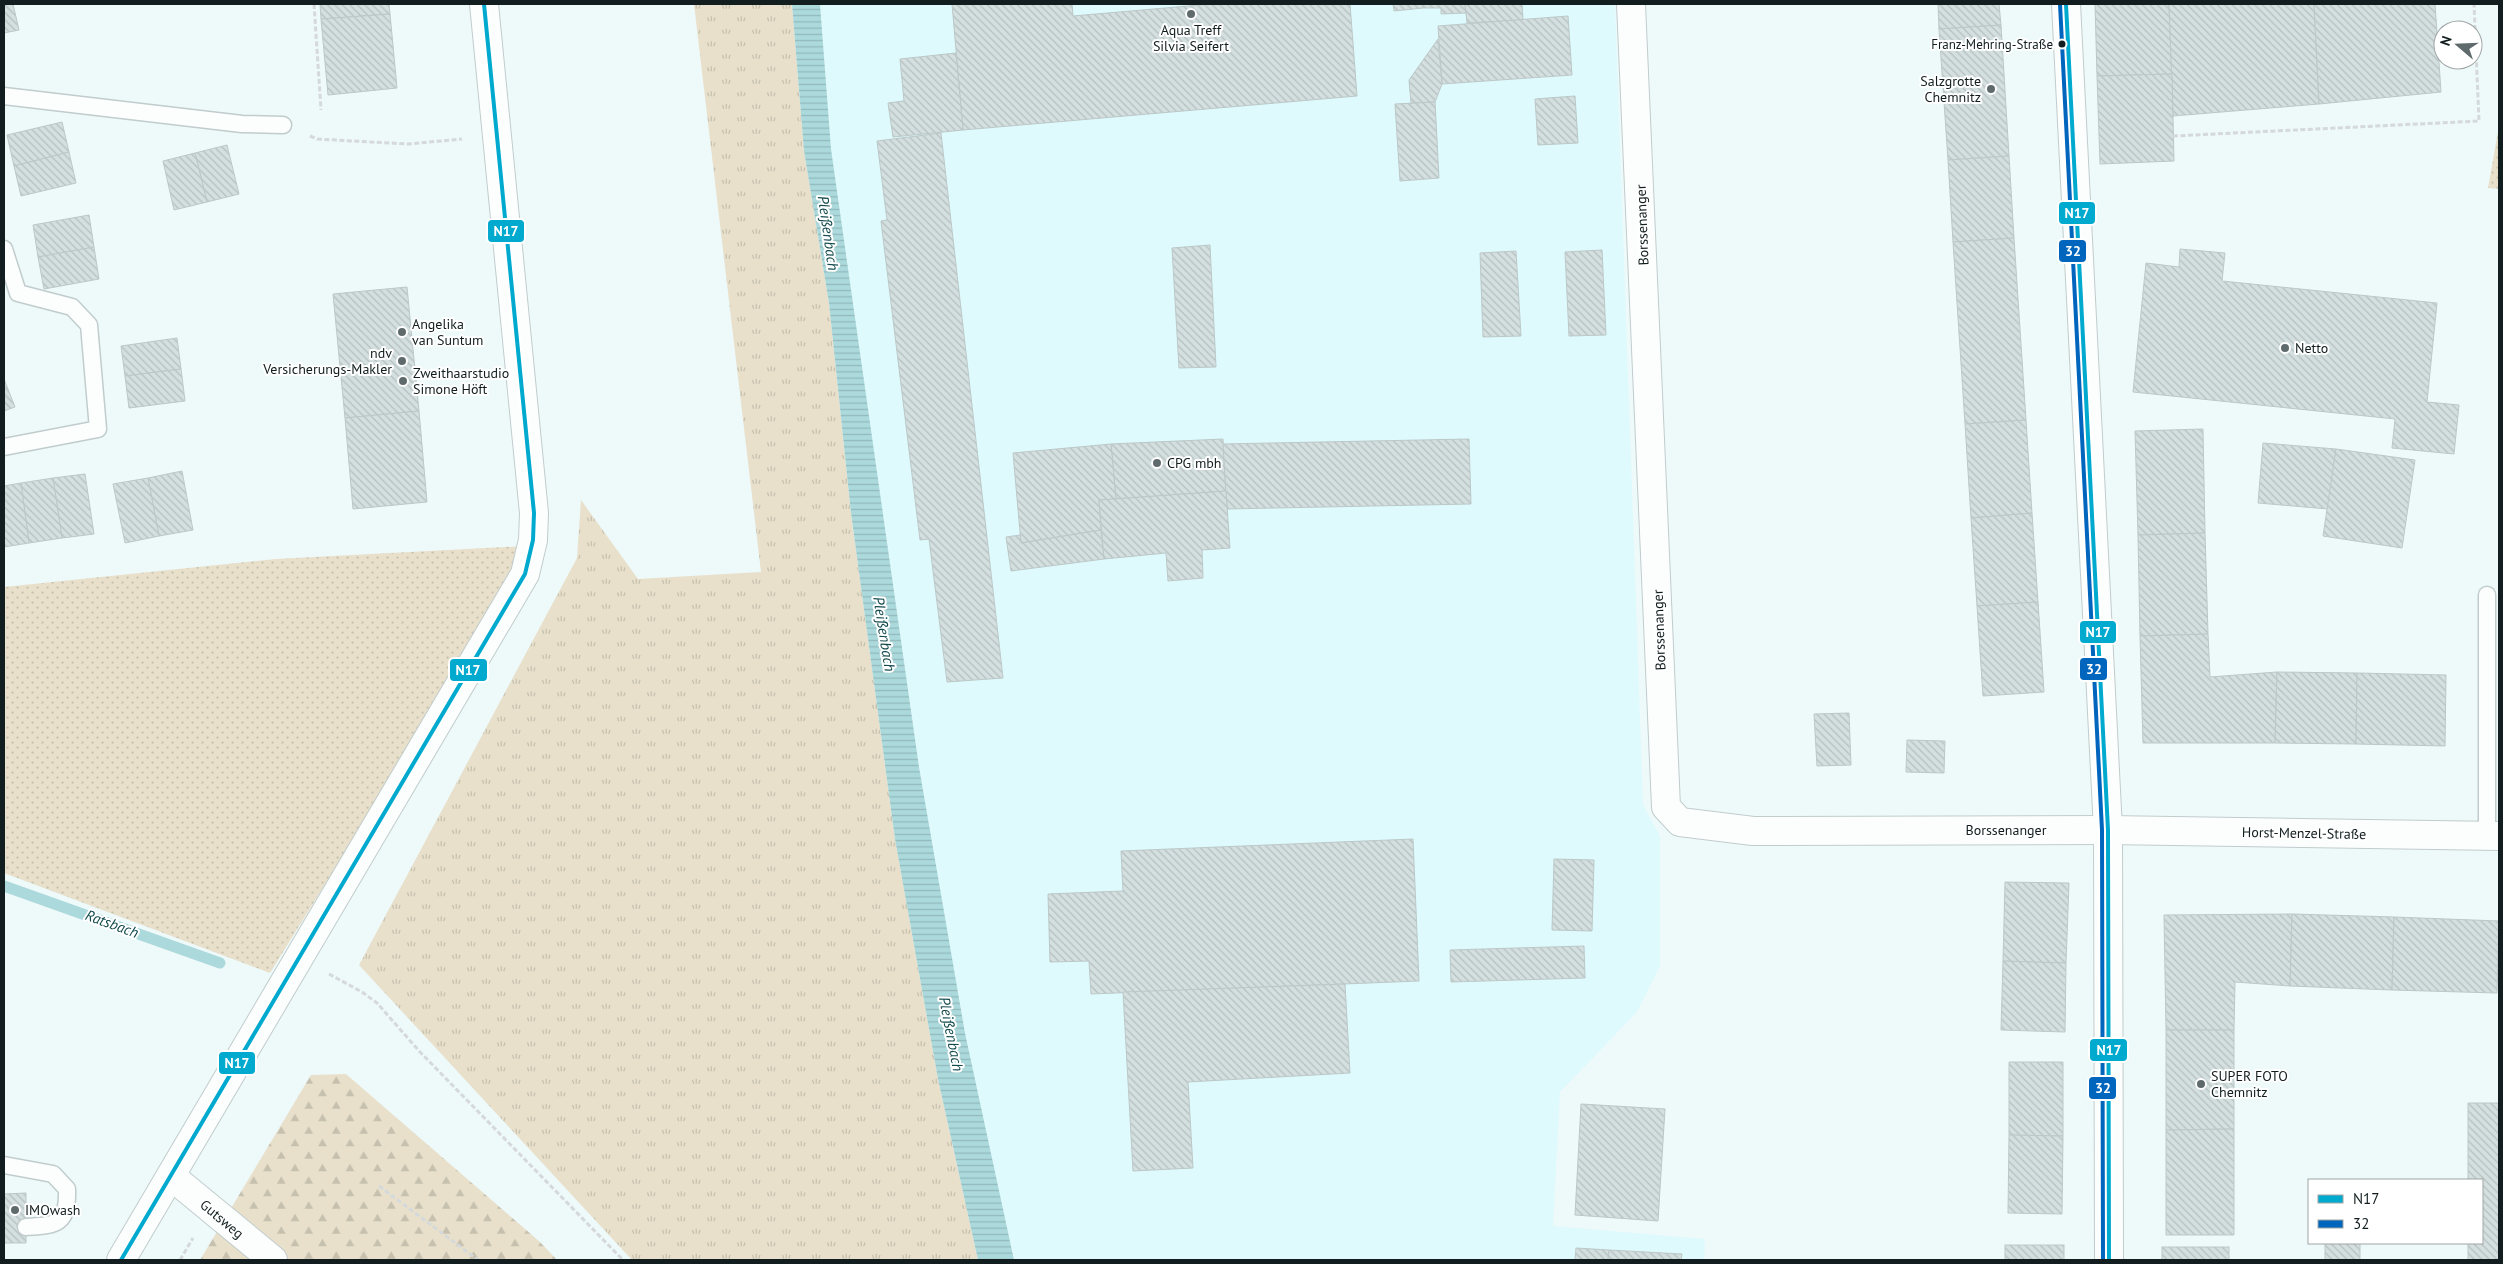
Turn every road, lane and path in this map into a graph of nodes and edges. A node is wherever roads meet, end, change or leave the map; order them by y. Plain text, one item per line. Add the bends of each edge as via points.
1 (314, 4) edge
2 (484, 4) edge
3 (1631, 4) edge
4 (2066, 4) edge
5 (2474, 4) edge
6 (4, 96) edge
7 (321, 110) dead end
8 (284, 125) joint
9 (2173, 136) dead end
10 (444, 141) dead end
11 (4, 249) edge
12 (4, 447) edge
13 (2487, 595) dead end
14 (2108, 830) junction
15 (2493, 836) edge
16 (300, 959) junction
17 (4, 1165) edge
18 (172, 1176) junction
19 (379, 1186) dead end
20 (26, 1227) dead end
21 (121, 1260) edge
22 (273, 1260) edge
23 (478, 1260) edge
24 (623, 1260) edge
25 (2110, 1260) edge

1 - 7 path
2 - 16 street via 532,499 533,540 525,574
3 - 14 street, Borssenanger via 1666,807 1680,822 1753,831
4 - 14 street
5 - 9 path via 2479,121
6 - 8 lane via 242,124
8 - 10 path via 317,138 408,144
11 - 12 lane via 18,294 72,306 89,325 98,429
13 - 15 lane
14 - 15 street, Horst-Menzel-Straße
14 - 25 street
16 - 18 street
16 - 24 path via 377,1003 420,1052
17 - 20 lane via 53,1174 68,1189 61,1219 54,1225
18 - 21 street
18 - 22 street, Gutsweg
19 - 23 path

